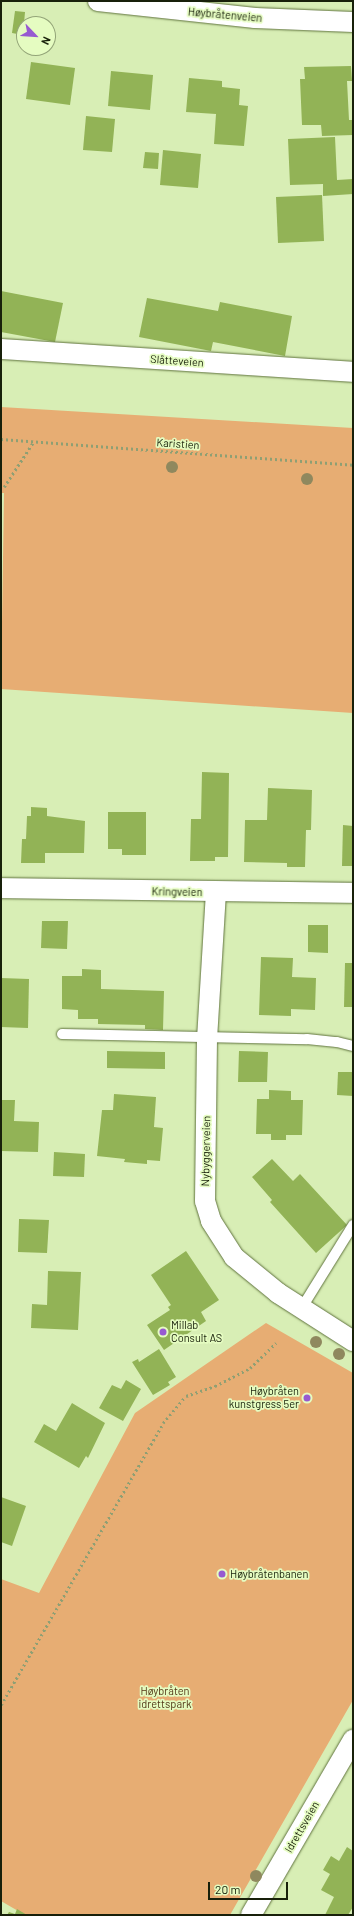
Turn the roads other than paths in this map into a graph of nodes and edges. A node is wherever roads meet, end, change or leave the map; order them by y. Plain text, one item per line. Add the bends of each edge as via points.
1 (98, 1) edge
2 (353, 22) edge
3 (1, 350) edge
4 (353, 372) edge
5 (1, 888) edge
6 (216, 892) junction
7 (353, 893) edge
8 (62, 1034) dead end
9 (207, 1038) junction
10 (353, 1046) edge
11 (353, 1225) edge
12 (301, 1309) junction
13 (353, 1340) edge
14 (353, 1740) edge
15 (251, 1915) edge

1 - 2 street, Høybråtenveien via 255,18
3 - 4 street, Slåtteveien
5 - 6 street, Kringveien
6 - 7 street, Kringveien
6 - 9 street, Nybyggerveien
8 - 9 lane
9 - 10 lane via 307,1039
9 - 12 street, Nybyggerveien via 205,1201 212,1221 234,1257 255,1276
11 - 12 lane
12 - 13 street, Nybyggerveien
14 - 15 street, Idrettsveien

